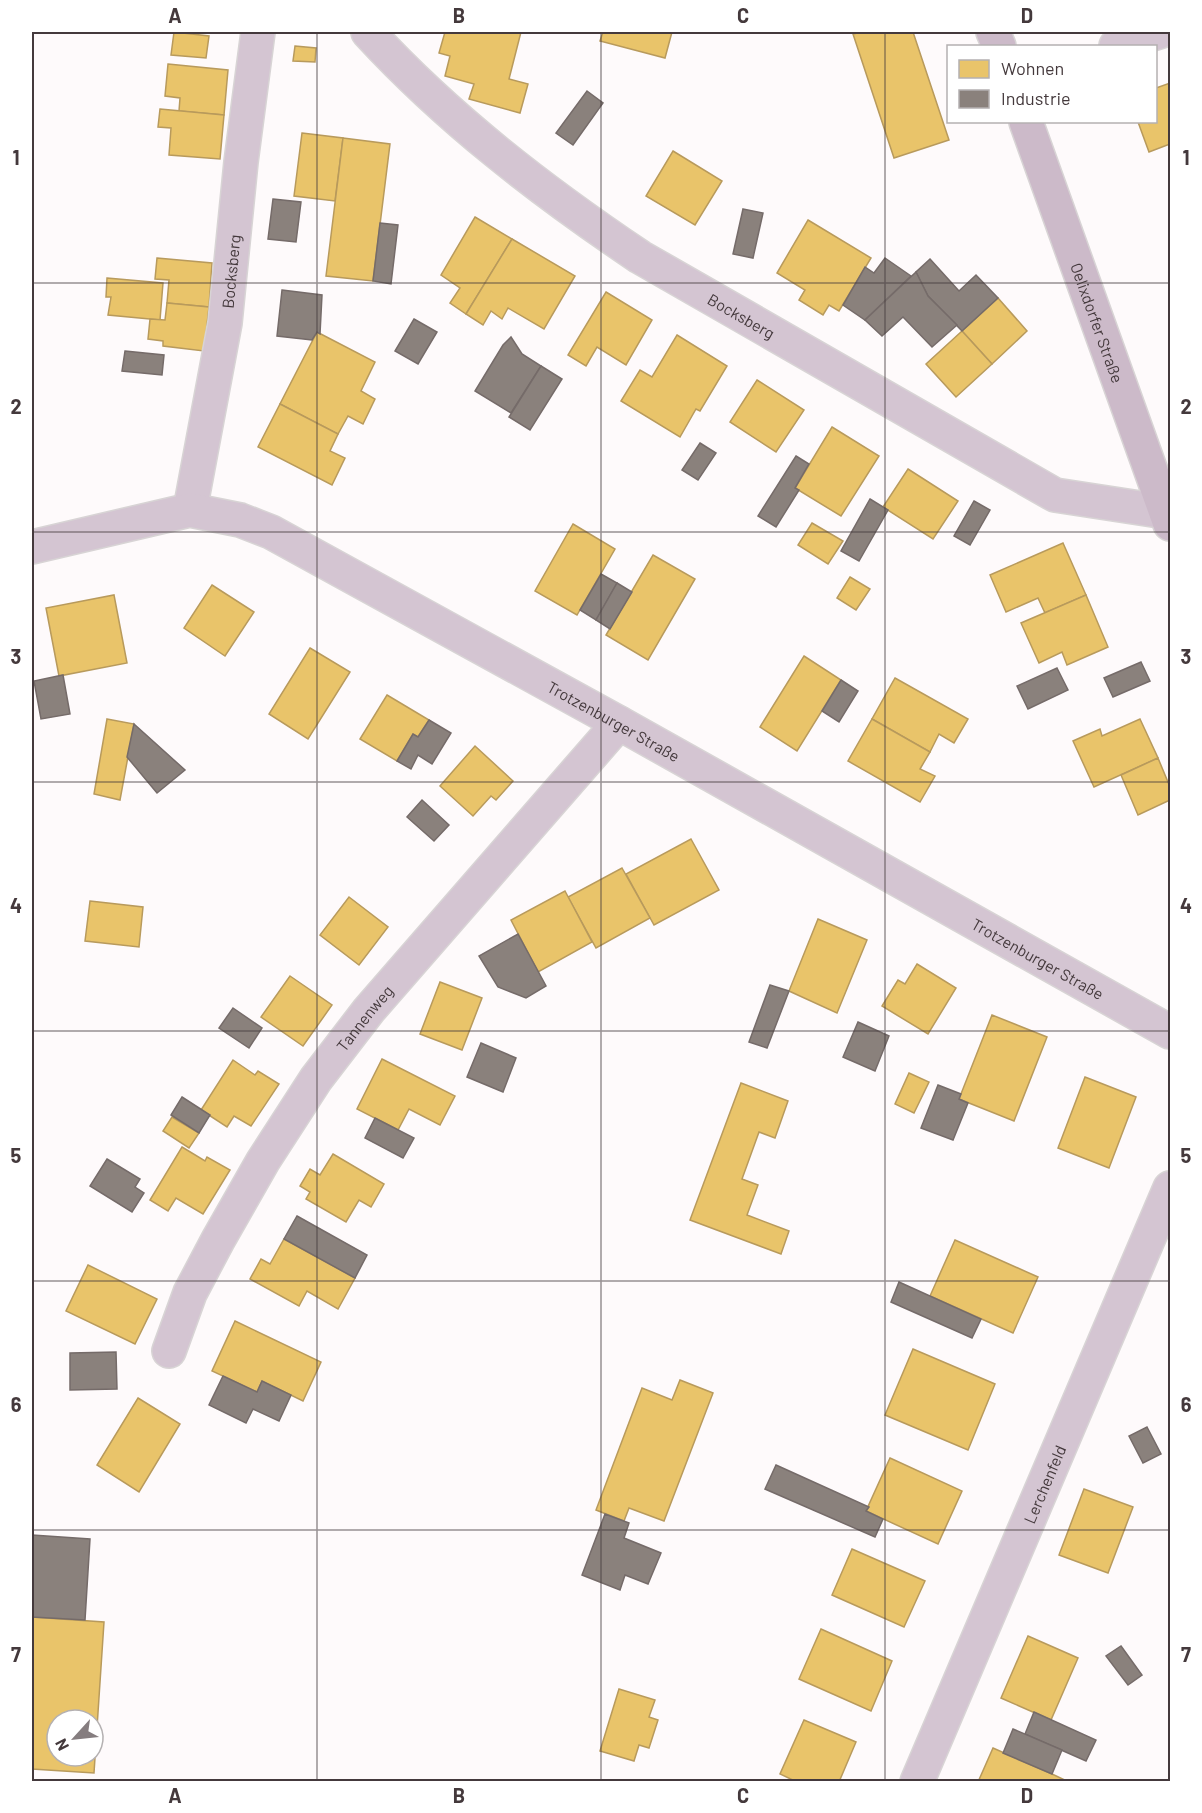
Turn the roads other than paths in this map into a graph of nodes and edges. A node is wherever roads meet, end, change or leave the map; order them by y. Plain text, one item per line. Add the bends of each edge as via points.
1 (258, 32) edge
2 (368, 32) edge
3 (1159, 32) edge
4 (1119, 45) edge
5 (398, 46) edge
6 (1026, 123) edge
7 (190, 510) junction
8 (1168, 518) edge
9 (32, 547) edge
10 (619, 723) junction
11 (1170, 1032) edge
12 (1170, 1188) edge
13 (169, 1351) dead end
14 (917, 1782) edge

1 - 7 street, Bocksberg via 225,323
2 - 5 street, Bocksberg
3 - 4 street
5 - 8 street, Bocksberg via 431,96 510,163 640,257 1055,495
6 - 8 street, Oelixdorfer Straße
7 - 9 street, Trotzenburger Straße
7 - 10 street, Trotzenburger Straße via 240,520 271,532
10 - 11 street, Trotzenburger Straße
10 - 13 street, Tannenweg via 363,1016 316,1079 218,1240 190,1293
12 - 14 street, Lerchenfeld

